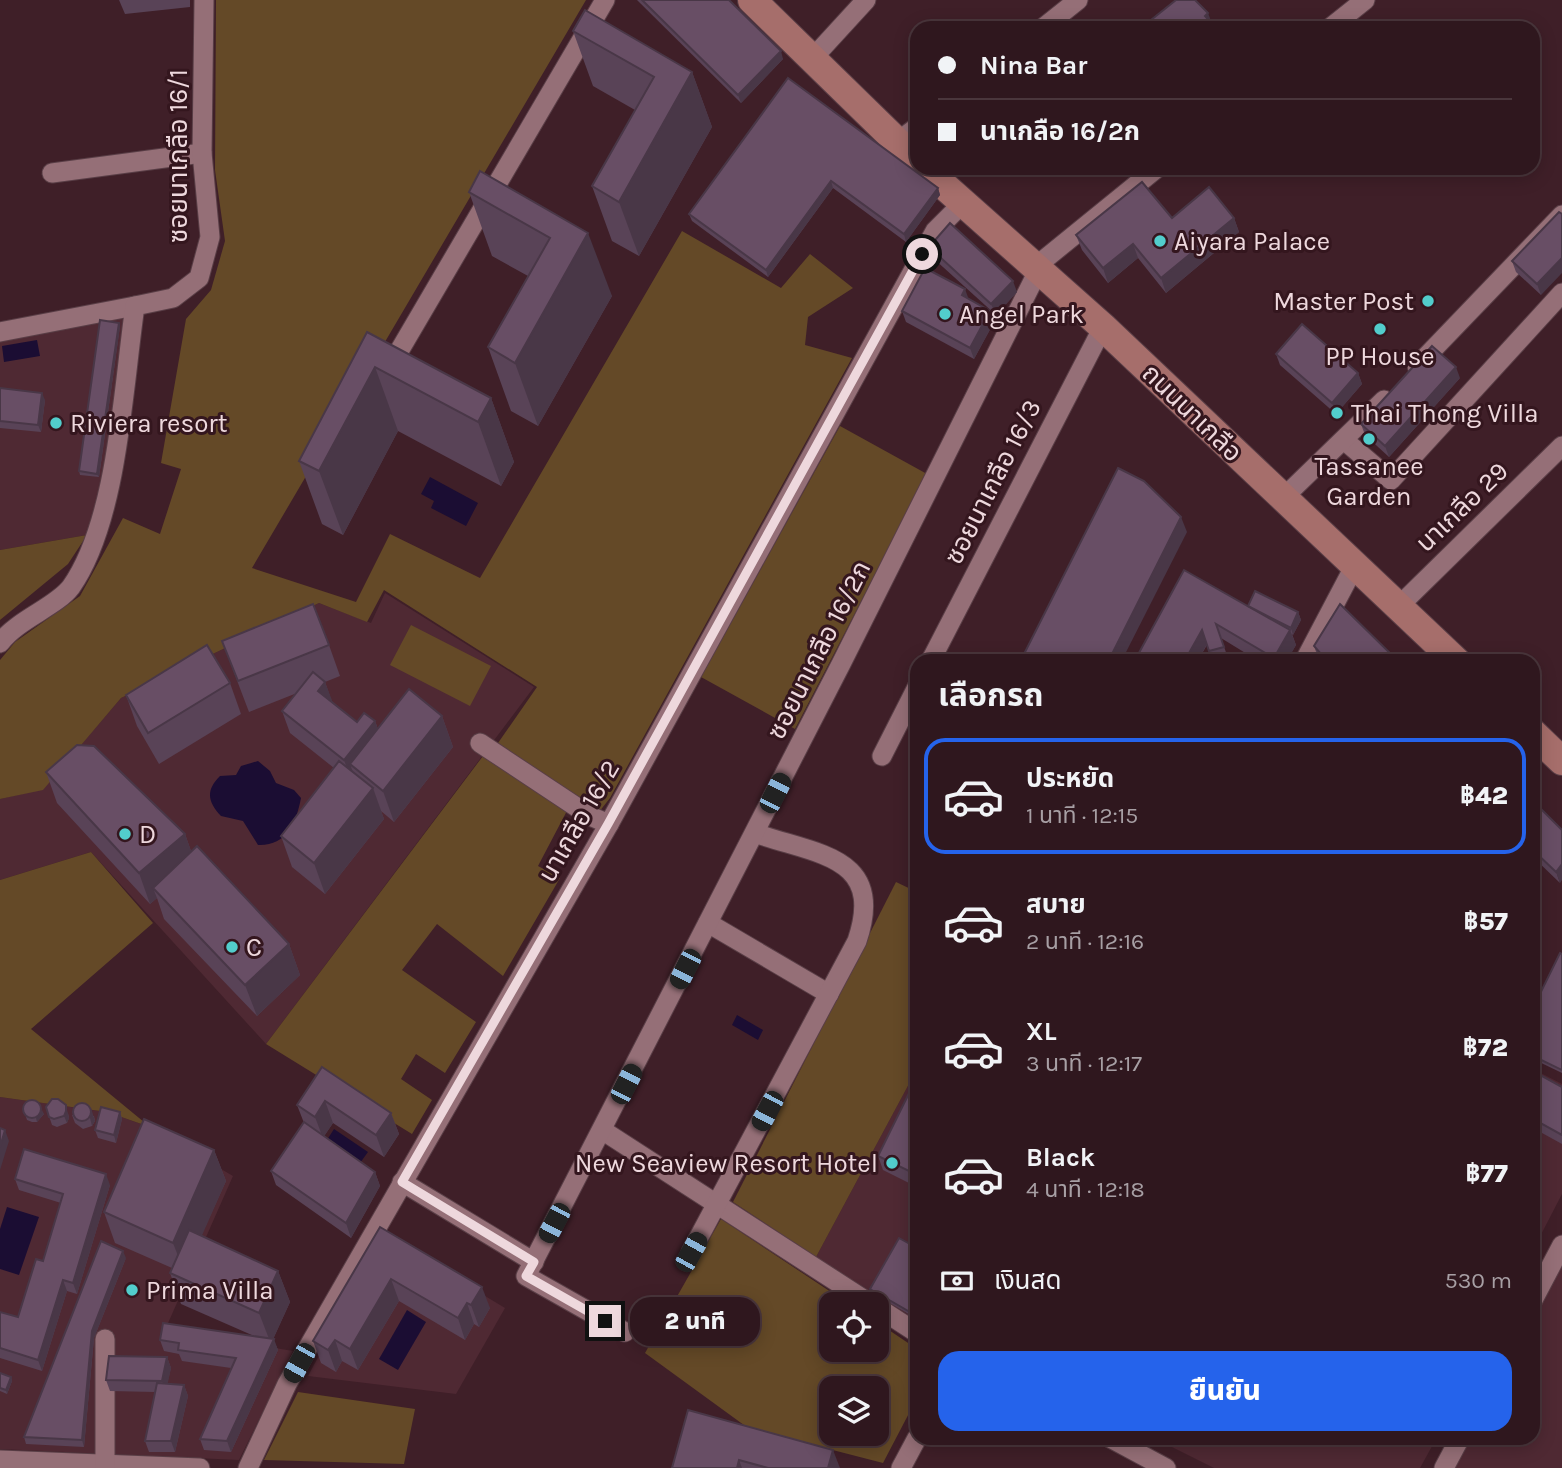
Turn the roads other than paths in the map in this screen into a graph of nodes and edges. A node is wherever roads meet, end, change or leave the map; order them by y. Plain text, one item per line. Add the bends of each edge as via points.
1 (204, 0) edge
2 (605, 0) edge
3 (752, 0) edge
4 (866, 0) edge
5 (1078, 0) edge
6 (1365, 0) edge
7 (1052, 21) edge
8 (1339, 21) edge
9 (811, 60) junction
10 (910, 144) edge
11 (202, 153) junction
12 (52, 173) dead end
13 (931, 175) edge
14 (1149, 175) edge
15 (962, 204) junction
16 (1562, 215) edge
17 (1037, 268) junction
18 (1562, 293) edge
19 (135, 306) junction
20 (1102, 327) junction
21 (0, 332) edge
22 (379, 386) edge
23 (1345, 441) junction
24 (1559, 455) edge
25 (1282, 499) junction
26 (1354, 567) junction
27 (1399, 606) junction
28 (0, 643) edge
29 (934, 654) edge
30 (1308, 654) edge
31 (1449, 654) edge
32 (910, 701) edge
33 (1540, 740) edge
34 (480, 743) dead end
35 (882, 756) dead end
36 (1562, 761) edge
37 (608, 824) junction
38 (755, 832) junction
39 (709, 923) junction
40 (829, 994) junction
41 (602, 1130) junction
42 (402, 1182) junction
43 (717, 1205) junction
44 (1562, 1245) edge
45 (691, 1252) dead end
46 (530, 1269) junction
47 (1540, 1287) edge
48 (852, 1292) edge
49 (889, 1315) edge
50 (910, 1328) edge
51 (625, 1332) dead end
52 (105, 1339) dead end
53 (913, 1445) edge
54 (1123, 1445) edge
55 (1456, 1445) edge
56 (0, 1460) edge
57 (104, 1465) junction
58 (200, 1468) edge
59 (248, 1468) edge
60 (901, 1468) edge
61 (1166, 1468) edge
62 (1444, 1468) edge

1 - 11 street, ซอยนาเกลือ 16/1
2 - 22 street
3 - 9 street
4 - 9 street
5 - 7 street
6 - 8 street
9 - 10 street
11 - 12 street
11 - 19 street, ซอยนาเกลือ 16/1 via 210,237 199,278 173,298
13 - 15 street, ถนนนาเกลือ
14 - 17 street
15 - 17 street, ถนนนาเกลือ
15 - 37 street, นาเกลือ 16/2 via 935,231
16 - 23 street
17 - 20 street, ถนนนาเกลือ
17 - 38 street, ซอยนาเกลือ 16/2ก
18 - 23 street via 1391,480
19 - 21 street, ซอยนาเกลือ 16/1
19 - 28 street via 106,506 91,547 70,589 8,632
20 - 25 street, ถนนนาเกลือ
20 - 29 street, ซอยนาเกลือ 16/3
23 - 25 street
24 - 27 street, นาเกลือ 29
25 - 26 street, ถนนนาเกลือ
26 - 27 street, ถนนนาเกลือ
26 - 30 street
27 - 31 street, ถนนนาเกลือ
32 - 35 street
33 - 36 street
34 - 37 street
37 - 42 street, นาเกลือ 16/2
38 - 39 street, ซอยนาเกลือ 16/2ก
38 - 40 street via 839,860 857,874 866,907 862,928
39 - 40 street
39 - 41 street, ซอยนาเกลือ 16/2ก
40 - 43 street
41 - 43 street
41 - 46 street, ซอยนาเกลือ 16/2ก
42 - 46 street
42 - 59 street, นาเกลือ 16/2 via 287,1384
43 - 45 street
43 - 48 street
44 - 47 street
46 - 51 street
49 - 50 street
52 - 57 street
53 - 60 street
54 - 61 street
55 - 62 street
56 - 57 street
57 - 58 street

